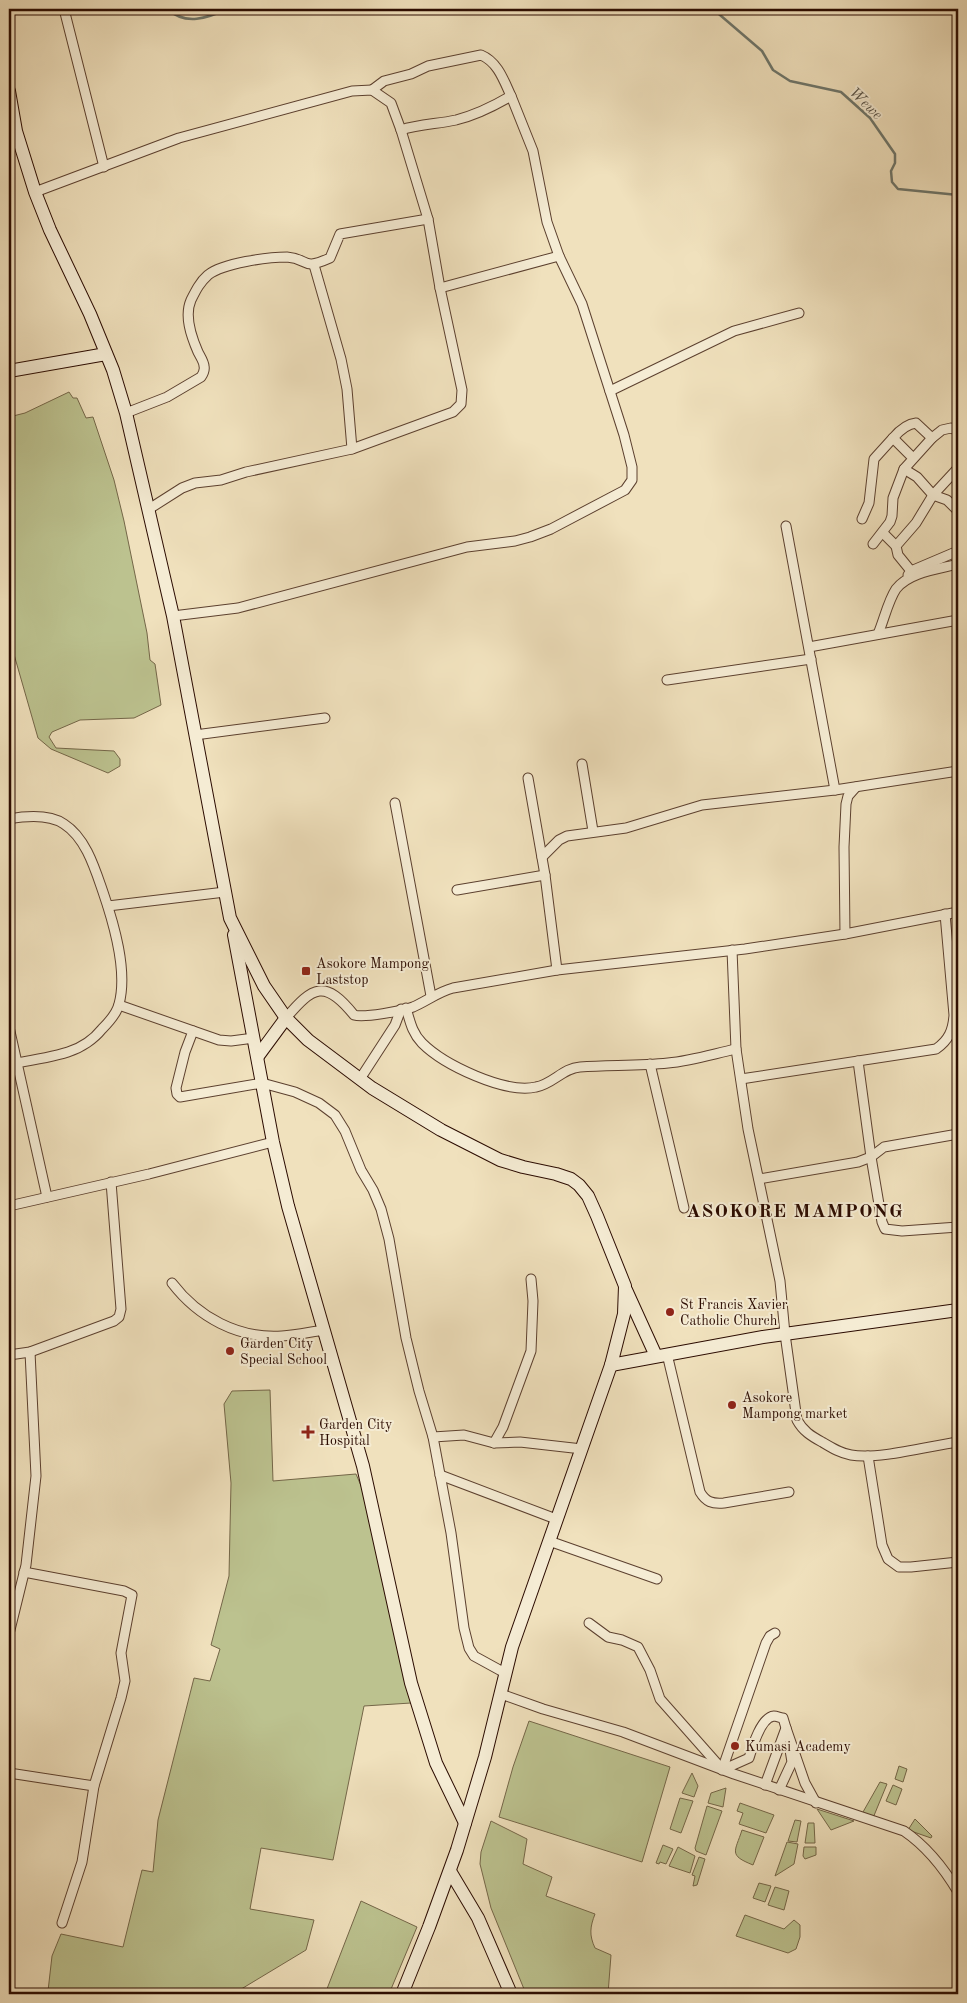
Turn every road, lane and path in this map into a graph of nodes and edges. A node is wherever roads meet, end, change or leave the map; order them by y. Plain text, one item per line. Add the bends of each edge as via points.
1 (64, 9) edge
2 (372, 90) junction
3 (9, 91) edge
4 (511, 96) junction
5 (401, 130) junction
6 (104, 167) junction
7 (35, 192) junction
8 (428, 219) junction
9 (559, 256) junction
10 (314, 265) junction
11 (440, 288) junction
12 (799, 313) dead end
13 (106, 354) junction
14 (9, 371) edge
15 (610, 391) junction
16 (126, 413) junction
17 (958, 431) edge
18 (893, 438) junction
19 (932, 438) junction
20 (352, 449) junction
21 (913, 458) junction
22 (958, 468) edge
23 (904, 469) junction
24 (933, 495) junction
25 (149, 508) junction
26 (958, 511) edge
27 (862, 519) dead end
28 (786, 526) dead end
29 (883, 534) junction
30 (873, 544) dead end
31 (896, 546) junction
32 (958, 551) edge
33 (958, 564) edge
34 (934, 567) junction
35 (911, 571) junction
36 (906, 580) junction
37 (172, 616) junction
38 (958, 620) edge
39 (878, 634) junction
40 (809, 647) junction
41 (811, 659) junction
42 (667, 680) dead end
43 (325, 718) dead end
44 (195, 735) junction
45 (582, 764) dead end
46 (958, 771) edge
47 (528, 778) dead end
48 (856, 787) junction
49 (835, 790) junction
50 (395, 803) dead end
51 (9, 819) edge
52 (593, 831) junction
53 (542, 857) junction
54 (545, 875) junction
55 (457, 890) dead end
56 (225, 892) junction
57 (108, 906) junction
58 (958, 912) edge
59 (944, 914) junction
60 (230, 918) junction
61 (845, 934) junction
62 (732, 950) junction
63 (557, 970) junction
64 (431, 996) junction
65 (119, 1005) junction
66 (404, 1009) junction
67 (286, 1018) junction
68 (9, 1026) edge
69 (193, 1031) junction
70 (254, 1038) junction
71 (736, 1049) junction
72 (258, 1056) junction
73 (858, 1061) junction
74 (12, 1064) edge
75 (650, 1064) junction
76 (360, 1079) junction
77 (741, 1079) junction
78 (262, 1083) junction
79 (958, 1134) edge
80 (273, 1142) junction
81 (871, 1157) junction
82 (759, 1178) junction
83 (111, 1182) junction
84 (47, 1197) junction
85 (9, 1206) edge
86 (684, 1208) dead end
87 (958, 1227) edge
88 (531, 1279) dead end
89 (172, 1283) dead end
90 (624, 1286) junction
91 (958, 1310) edge
92 (324, 1330) junction
93 (785, 1334) junction
94 (30, 1352) junction
95 (9, 1355) edge
96 (661, 1355) junction
97 (611, 1365) junction
98 (434, 1437) junction
99 (958, 1442) edge
100 (494, 1443) junction
101 (582, 1450) junction
102 (868, 1456) junction
103 (440, 1475) junction
104 (789, 1492) dead end
105 (556, 1520) junction
106 (549, 1541) junction
107 (958, 1562) edge
108 (24, 1572) junction
109 (657, 1580) dead end
110 (589, 1623) dead end
111 (775, 1633) dead end
112 (9, 1634) edge
113 (505, 1673) junction
114 (501, 1694) junction
115 (786, 1728) junction
116 (749, 1758) junction
117 (722, 1770) junction
118 (9, 1773) edge
119 (743, 1777) junction
120 (765, 1785) junction
121 (94, 1786) junction
122 (779, 1790) junction
123 (816, 1803) junction
124 (465, 1823) junction
125 (450, 1871) junction
126 (958, 1892) edge
127 (62, 1923) dead end
128 (402, 1994) edge
129 (511, 1994) edge

1 - 6 street
2 - 4 street via 384,81 428,66 481,55 496,66
2 - 5 street via 390,104
2 - 6 street via 352,91 179,138
3 - 7 street via 16,131
4 - 5 street via 461,118
4 - 9 street via 533,151 547,222
5 - 8 street
6 - 7 street
7 - 13 street
8 - 10 street via 340,234 330,258
8 - 11 street
9 - 11 street
9 - 15 street via 582,304
10 - 16 street via 288,257 244,261 210,273 198,285 189,306 188,321 204,373 167,396
10 - 20 street via 341,359
11 - 20 street via 462,390 461,404 453,412
12 - 15 street via 734,332
13 - 14 street
13 - 16 street
15 - 37 street via 632,467 632,480 625,490 551,529 515,541 467,547 260,603
16 - 25 street
17 - 19 street via 947,428
18 - 19 street via 908,425 916,423
18 - 21 street
18 - 27 street via 874,459 869,503
19 - 21 street
20 - 25 street via 195,483
21 - 23 street
22 - 24 street
23 - 24 street via 917,477
23 - 29 street via 893,498 892,516
24 - 26 street via 947,500
24 - 31 street via 916,523
25 - 37 street
28 - 40 street
29 - 30 street
29 - 31 street
31 - 35 street via 898,556
32 - 34 street
33 - 34 street
34 - 35 street
34 - 36 street
35 - 36 street
36 - 39 street via 893,595
37 - 44 street
38 - 39 street
39 - 40 street
40 - 41 street
41 - 42 street
41 - 49 street
43 - 44 street
44 - 56 street
45 - 52 street
46 - 48 street
47 - 53 street
48 - 49 street
48 - 61 street via 846,804
49 - 52 street via 702,806 626,828
50 - 64 street
51 - 57 street via 48,817 64,824 78,836
52 - 53 street via 559,840
53 - 54 street
54 - 55 street
54 - 63 street
56 - 57 street
56 - 60 street
57 - 65 street via 119,954 122,983
58 - 59 street
59 - 61 street
59 - 73 street via 954,1014 950,1036 936,1049
60 - 67 street via 264,986
60 - 70 street
61 - 62 street
62 - 63 street
62 - 71 street
63 - 64 street via 452,988
64 - 66 street
65 - 69 street
65 - 74 street via 95,1038 70,1052
66 - 67 street via 357,1016 333,993 323,991 312,992 302,999
66 - 75 street via 421,1042 465,1072 490,1082 529,1089 549,1083 578,1066
66 - 76 street
67 - 72 street
67 - 76 street via 308,1040
68 - 74 street
69 - 70 street via 225,1040
69 - 78 street via 176,1088 180,1097
70 - 72 street
71 - 75 street
71 - 77 street
72 - 78 street
73 - 77 street
73 - 81 street
74 - 84 street
75 - 86 street
76 - 90 street via 442,1130 500,1160 556,1174 579,1185 598,1216
77 - 82 street
78 - 80 street
78 - 98 street via 319,1103 334,1115 345,1131 383,1216 406,1338
79 - 81 street via 884,1147
80 - 83 street
80 - 92 street
81 - 82 street via 858,1162
81 - 87 street via 885,1229
82 - 93 street via 780,1281
83 - 84 street
83 - 94 street via 119,1317 114,1322
84 - 85 street
88 - 100 street via 534,1301 531,1351
89 - 92 street via 198,1310 213,1321 235,1330 282,1336
90 - 96 street
90 - 97 street via 624,1314
91 - 93 street
92 - 124 street via 363,1466 411,1683 436,1763
93 - 96 street
93 - 102 street via 794,1409 802,1428 837,1451
94 - 95 street
94 - 108 street via 36,1476
96 - 97 street
96 - 104 street via 705,1500 713,1504 724,1503
97 - 101 street
98 - 100 street via 464,1435
98 - 103 street
99 - 102 street
100 - 101 street via 520,1442
101 - 105 street
102 - 107 street via 882,1545 888,1559 899,1567
103 - 105 street
103 - 113 street via 470,1648 474,1656
105 - 106 street
106 - 109 street
106 - 113 street
108 - 112 street
108 - 121 street via 132,1595 121,1653 125,1681
110 - 117 street via 608,1637 638,1647 660,1699
111 - 117 street via 766,1643
113 - 114 street
114 - 117 street via 623,1732
114 - 124 street
115 - 116 street via 783,1718 774,1716 768,1719 758,1733
115 - 120 street
115 - 122 street via 792,1762
115 - 123 street via 805,1783
116 - 117 street
116 - 119 street
117 - 119 street
118 - 121 street
119 - 120 street
120 - 122 street
121 - 127 street via 82,1862
122 - 123 street
123 - 126 street via 904,1831 927,1851
124 - 125 street
125 - 128 street
125 - 129 street via 478,1918

